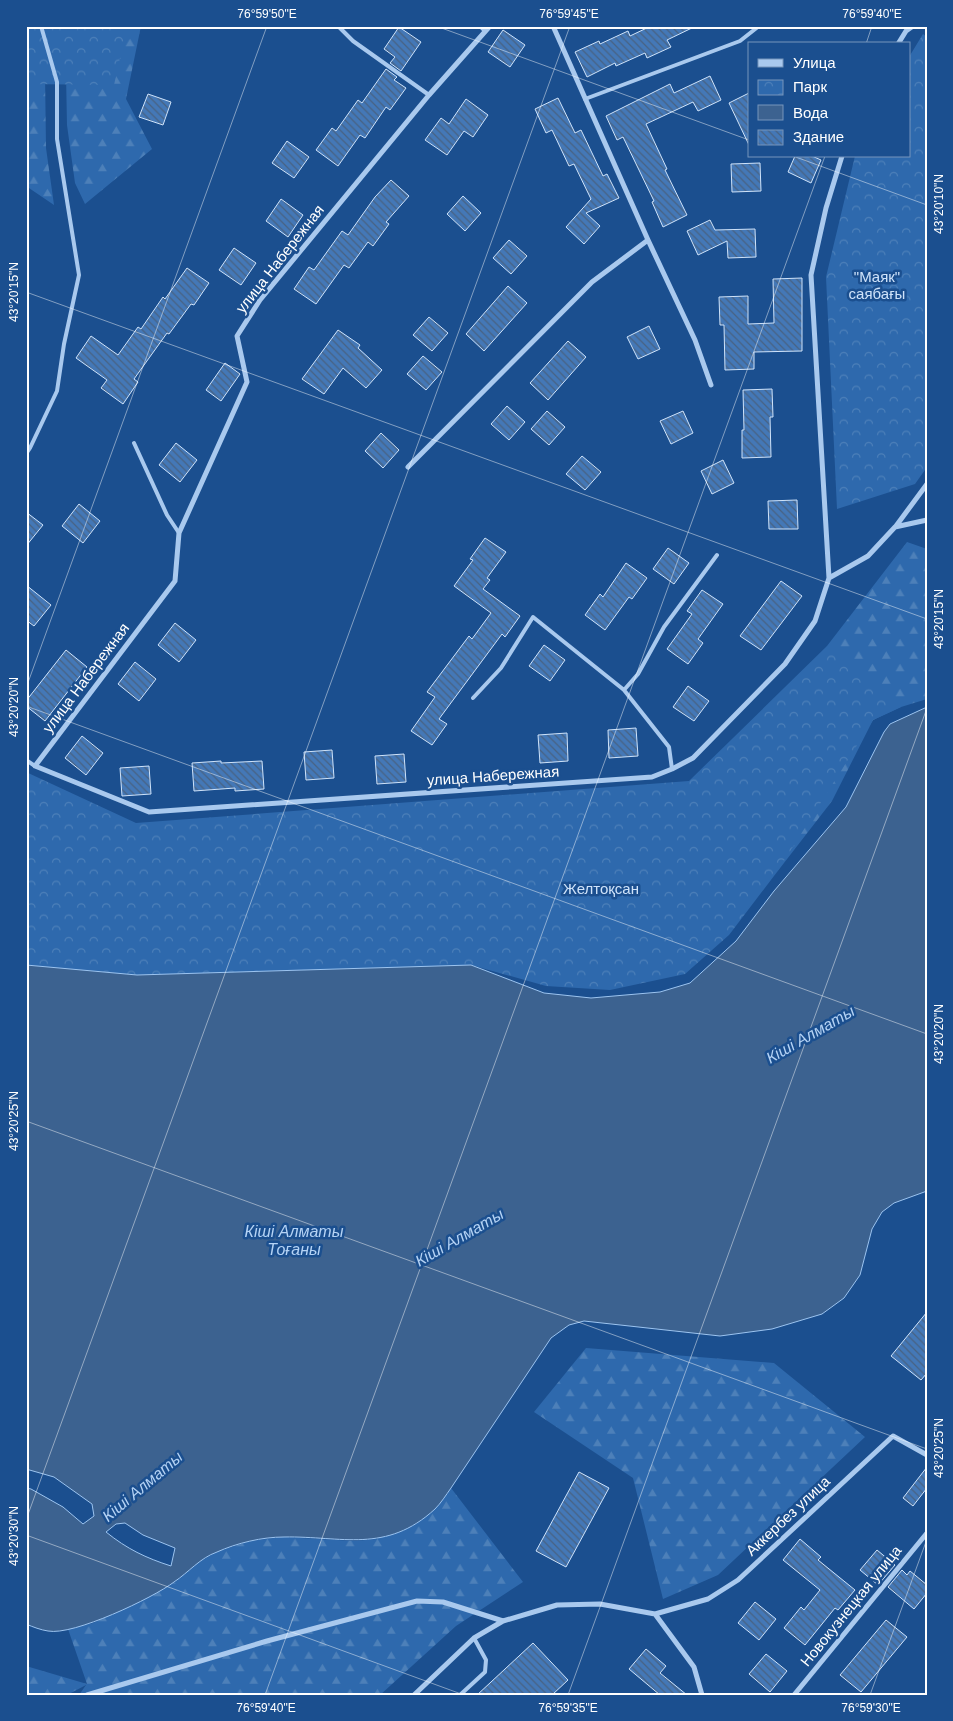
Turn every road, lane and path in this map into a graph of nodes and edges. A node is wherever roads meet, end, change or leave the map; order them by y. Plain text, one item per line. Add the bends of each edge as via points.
1 (41, 26) edge
2 (338, 26) edge
3 (480, 26) edge
4 (490, 26) edge
5 (553, 26) edge
6 (759, 26) edge
7 (913, 26) edge
8 (485, 31) junction
9 (899, 42) edge
10 (429, 95) junction
11 (585, 99) junction
12 (841, 158) edge
13 (648, 240) junction
14 (710, 385) dead end
15 (134, 443) dead end
16 (26, 454) edge
17 (408, 467) dead end
18 (927, 484) edge
19 (927, 520) edge
20 (895, 527) junction
21 (179, 533) junction
22 (717, 555) dead end
23 (829, 578) junction
24 (624, 690) junction
25 (473, 698) dead end
26 (26, 760) edge
27 (35, 766) junction
28 (672, 769) junction
29 (927, 1455) edge
30 (927, 1533) edge
31 (655, 1614) junction
32 (503, 1621) junction
33 (474, 1638) junction
34 (88, 1695) edge
35 (414, 1695) edge
36 (460, 1695) edge
37 (702, 1695) edge
38 (794, 1695) edge

1 - 16 lane via 57,82 57,139 79,275 57,391
2 - 10 lane via 353,41
3 - 8 lane
4 - 8 street, улица Набережная
5 - 11 street
6 - 11 lane via 740,41
7 - 9 street
8 - 10 street, улица Набережная
10 - 21 street, улица Набережная via 260,300 236,336 247,382
11 - 13 street
12 - 23 street via 811,276
13 - 14 street via 695,340
13 - 17 street via 592,282
15 - 21 lane via 167,515
18 - 20 street
19 - 20 street
20 - 23 street via 868,556
21 - 27 street, улица Набережная via 175,581
22 - 24 lane via 664,627 638,674
23 - 28 street, улица Набережная via 815,621 785,664 693,758
24 - 25 lane via 533,617 501,668
24 - 28 lane via 669,748
26 - 27 lane
27 - 28 street, улица Набережная via 149,812 652,777
29 - 31 street, Аккербез улица via 893,1436 738,1580 708,1599
30 - 38 street, Новокузнецкая улица
31 - 32 street, Аккербез улица via 600,1604 557,1605
31 - 37 street via 694,1667
32 - 33 street, Аккербез улица
32 - 34 street via 443,1602 417,1600
33 - 35 street, Аккербез улица
33 - 36 lane via 486,1660 485,1672

